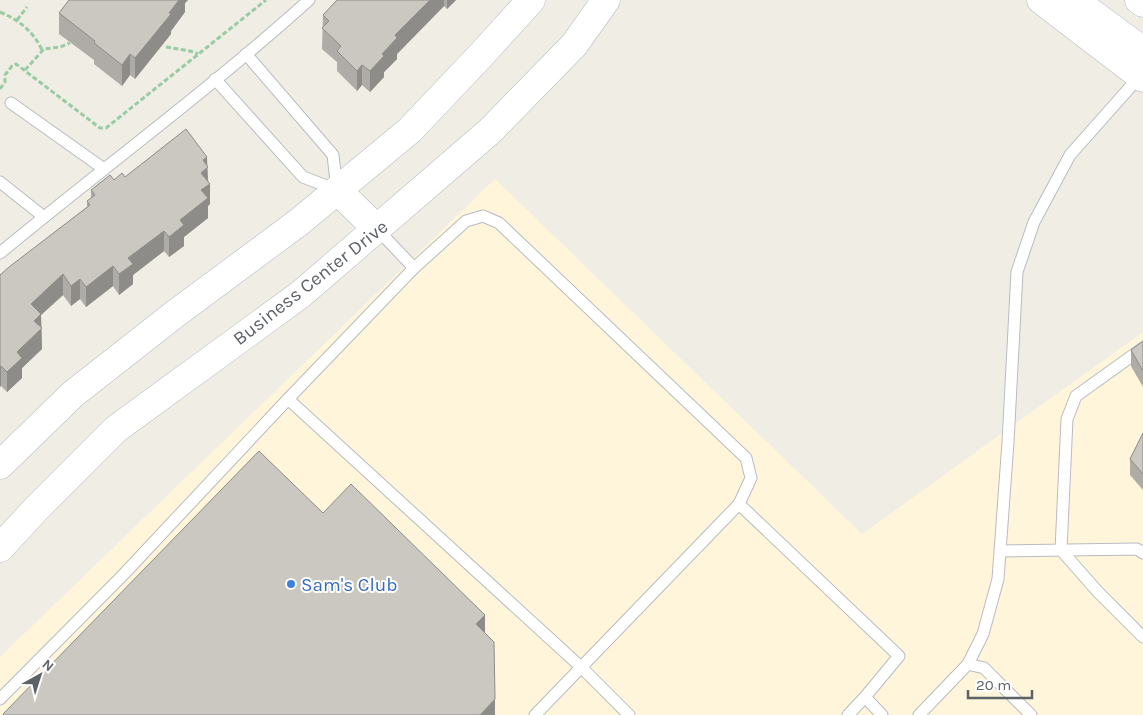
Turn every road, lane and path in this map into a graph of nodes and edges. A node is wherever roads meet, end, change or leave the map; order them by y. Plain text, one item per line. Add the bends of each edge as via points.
1 (309, 0) edge
2 (531, 0) edge
3 (606, 0) edge
4 (1041, 0) edge
5 (1074, 0) edge
6 (1139, 0) edge
7 (263, 1) edge
8 (1143, 3) edge
9 (27, 7) dead end
10 (0, 12) edge
11 (17, 20) junction
12 (70, 42) edge
13 (166, 47) dead end
14 (42, 50) junction
15 (198, 54) junction
16 (246, 54) junction
17 (1142, 68) edge
18 (25, 70) junction
19 (215, 79) junction
20 (0, 89) edge
21 (11, 103) dead end
22 (104, 169) junction
23 (0, 182) edge
24 (337, 190) junction
25 (44, 217) junction
26 (378, 229) junction
27 (0, 253) edge
28 (414, 268) junction
29 (1143, 348) edge
30 (288, 399) junction
31 (0, 465) edge
32 (739, 504) junction
33 (0, 548) edge
34 (1061, 550) junction
35 (1001, 551) junction
36 (1143, 553) edge
37 (1143, 637) edge
38 (968, 664) junction
39 (582, 668) junction
40 (865, 697) junction
41 (0, 699) edge
42 (536, 715) edge
43 (629, 715) edge
44 (848, 715) edge
45 (882, 715) edge
46 (919, 715) edge
47 (1031, 715) edge

1 - 16 lane
2 - 24 street via 410,130
3 - 26 street, Business Center Drive via 574,45 490,131
4 - 17 street
5 - 17 street
6 - 8 street
7 - 15 path
9 - 11 path
10 - 11 path
11 - 14 path via 32,34
12 - 14 path
13 - 15 path
14 - 18 path
15 - 18 path via 106,128 100,128
16 - 19 lane
16 - 24 lane via 333,155
17 - 35 lane via 1070,155 1034,222 1017,272
18 - 20 path via 16,64 12,66
19 - 22 lane
19 - 24 lane via 303,177
21 - 22 lane
22 - 25 lane
23 - 25 lane
24 - 26 street
24 - 31 street via 74,394
25 - 27 lane
26 - 28 lane
26 - 33 street, Business Center Drive via 301,294 116,429
28 - 30 lane
28 - 32 lane via 466,221 483,216 499,223 746,458 751,478
29 - 34 lane via 1076,396 1067,419
30 - 39 lane
30 - 41 lane via 123,575
32 - 39 lane
32 - 40 lane via 899,656
34 - 35 lane
34 - 36 lane via 1137,549
34 - 37 lane
35 - 38 lane via 998,579 983,634
38 - 46 lane
38 - 47 lane via 984,668
39 - 42 lane
39 - 43 lane
40 - 44 lane
40 - 45 lane

